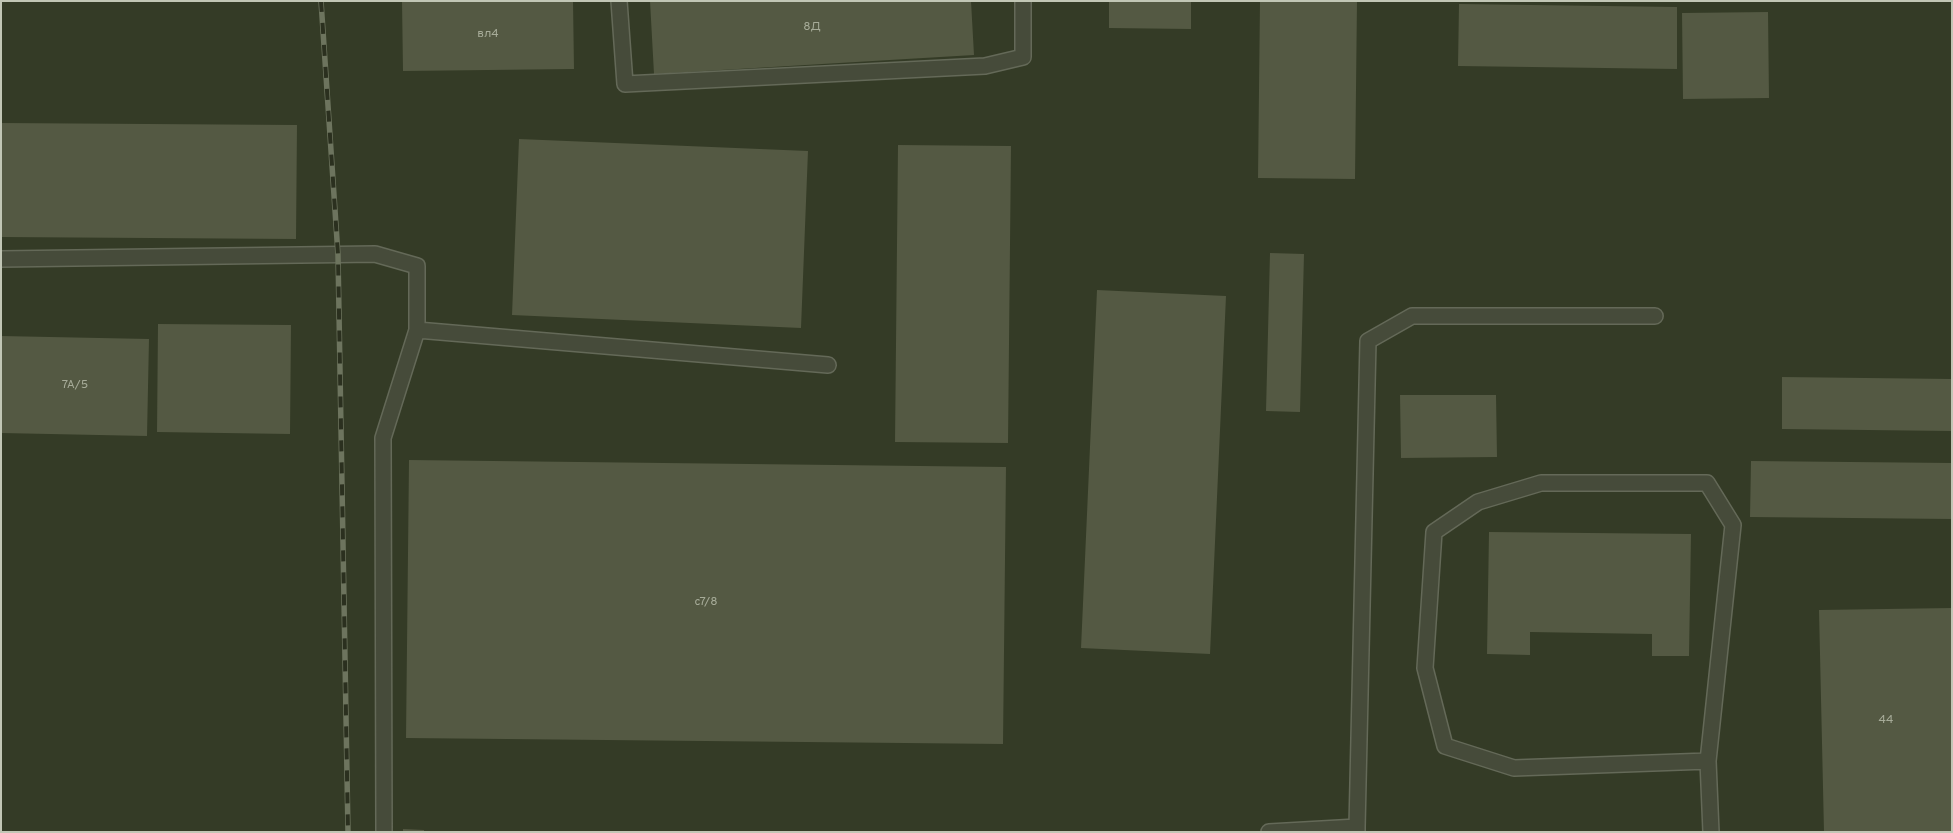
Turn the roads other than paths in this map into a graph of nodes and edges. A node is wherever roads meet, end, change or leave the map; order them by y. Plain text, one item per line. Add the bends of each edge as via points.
1 (619, 1) edge
2 (1023, 1) edge
3 (1, 260) edge
4 (1655, 316) dead end
5 (417, 330) junction
6 (828, 365) dead end
7 (1708, 760) junction
8 (1357, 829) edge
9 (384, 832) edge
10 (1269, 832) edge
11 (1711, 832) edge

1 - 2 lane via 625,84 985,66 1023,57
3 - 5 lane via 375,254 418,266
4 - 8 lane via 1412,316 1368,341
5 - 6 lane
5 - 9 lane via 383,438
7 - 7 lane via 1514,768 1445,746 1425,668 1434,532 1478,502 1541,483 1707,483 1733,525
7 - 11 lane
8 - 10 lane

